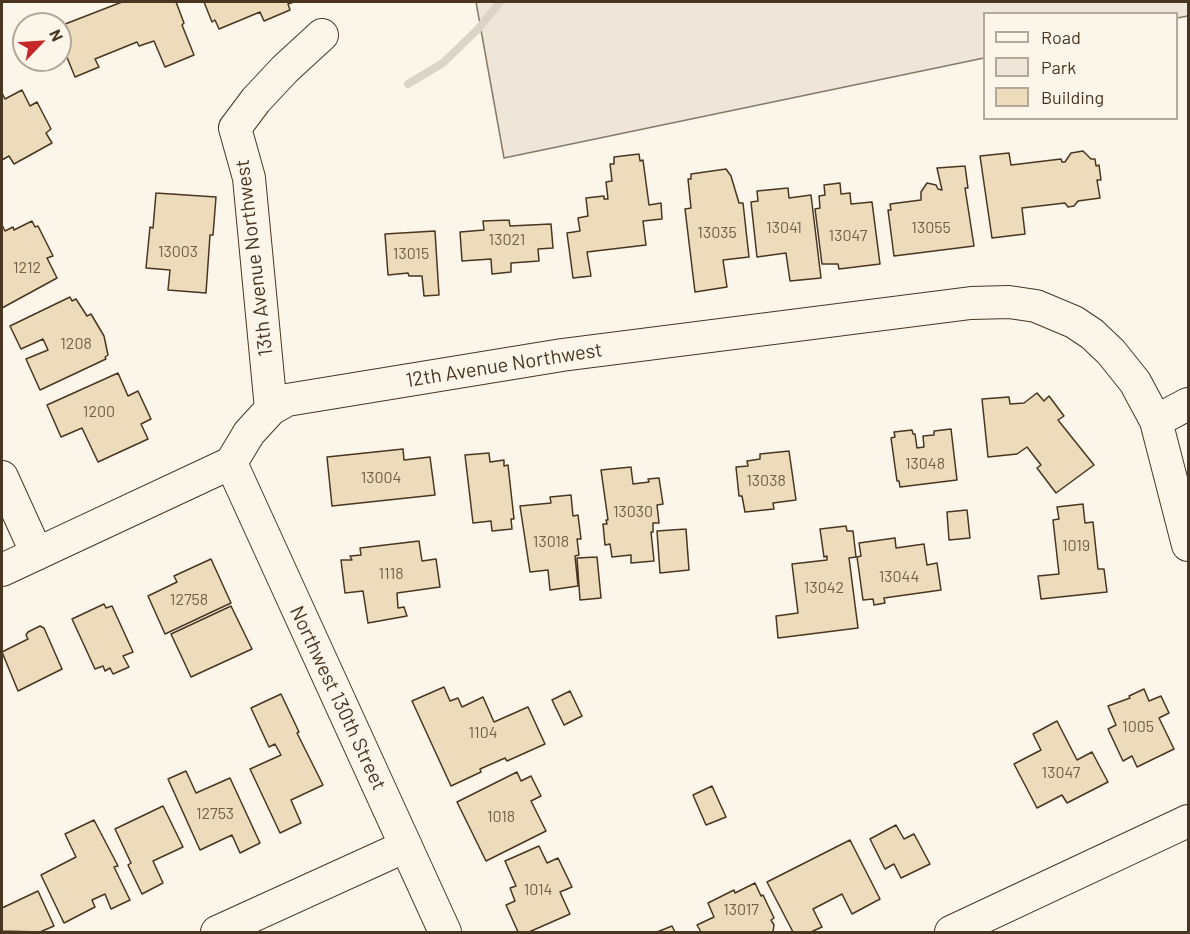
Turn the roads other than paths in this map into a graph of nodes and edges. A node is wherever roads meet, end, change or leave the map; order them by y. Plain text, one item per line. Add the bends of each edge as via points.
1 (322, 35) dead end
2 (1188, 404) edge
3 (271, 409) junction
4 (1156, 421) junction
5 (231, 463) junction
6 (2, 477) edge
7 (1188, 545) edge
8 (37, 554) junction
9 (2, 570) edge
10 (1188, 821) edge
11 (406, 846) junction
12 (217, 933) edge
13 (445, 933) edge
14 (951, 933) edge

1 - 3 street, 13th Avenue Northwest via 256,100 235,128 249,178
2 - 4 street
3 - 4 street, 12th Avenue Northwest via 287,400 562,355 971,303 1009,302 1057,314 1092,334 1135,382
3 - 5 street, 12th Avenue Northwest via 249,433
4 - 7 street, 12th Avenue Northwest
5 - 8 street
5 - 11 street, Northwest 130th Street
6 - 8 street
8 - 9 street
10 - 14 street
11 - 12 street
11 - 13 street, Northwest 130th Street

